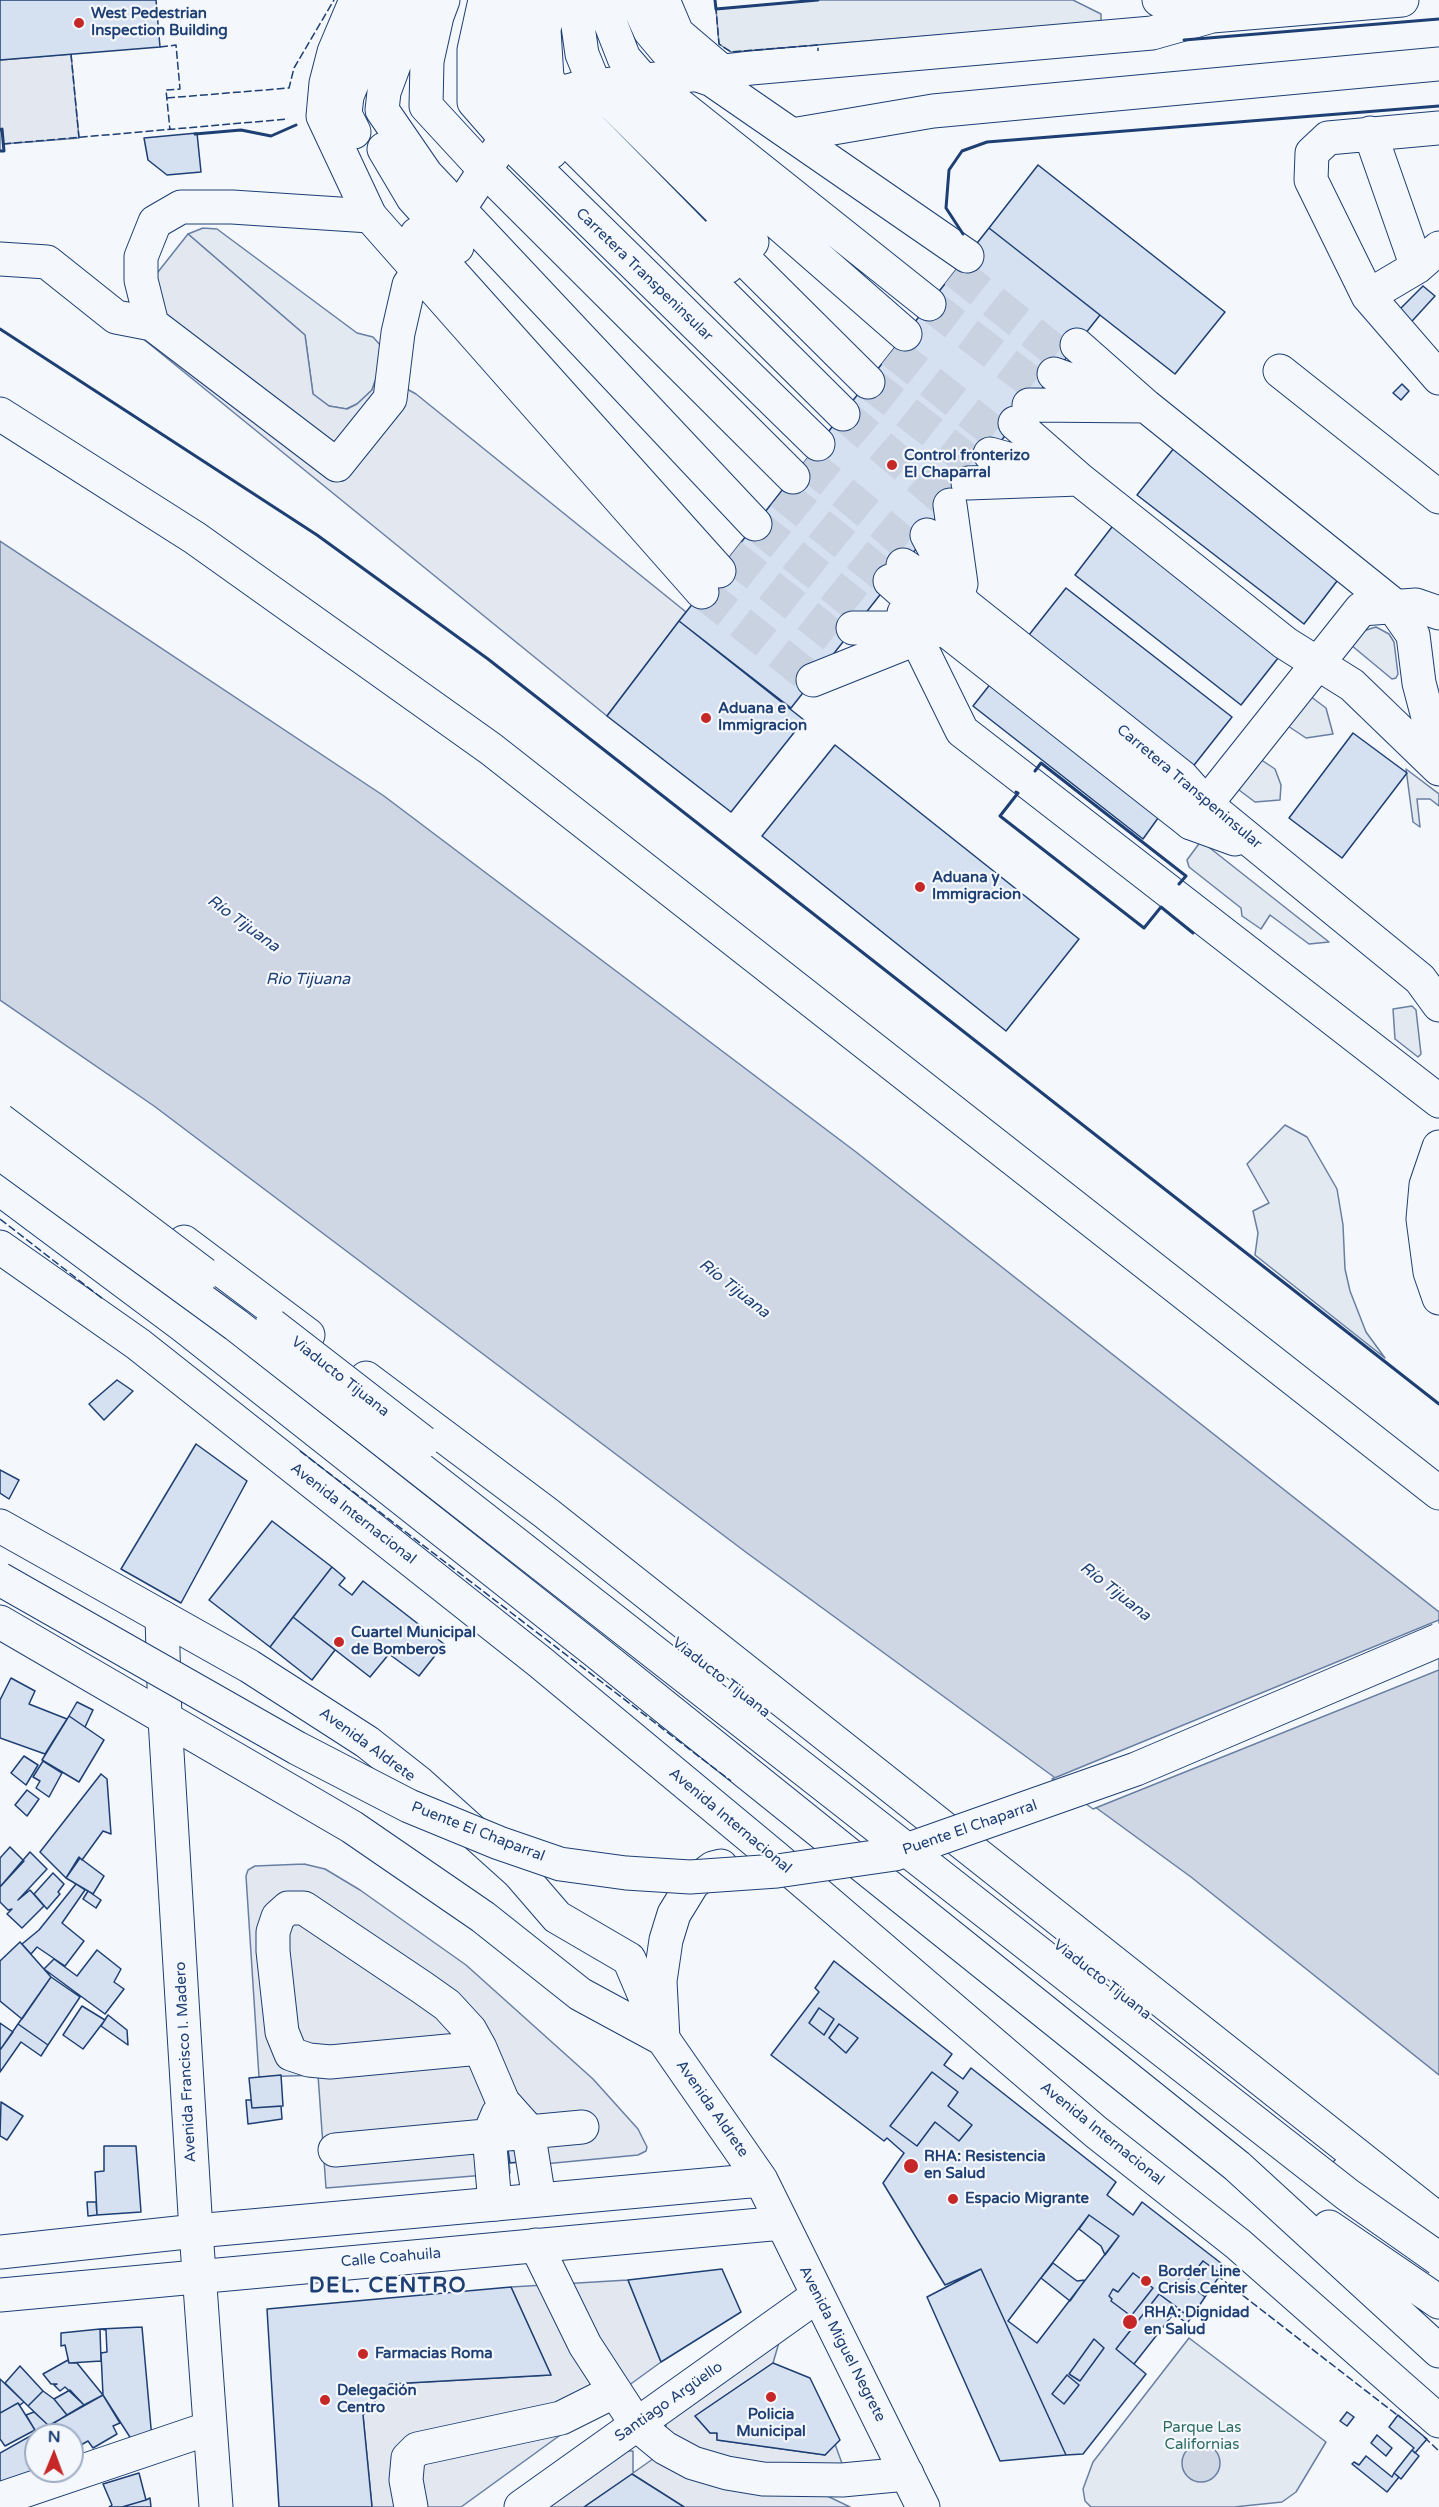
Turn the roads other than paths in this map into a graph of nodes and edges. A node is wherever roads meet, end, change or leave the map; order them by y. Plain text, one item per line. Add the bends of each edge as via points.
1 (418, 0) edge
2 (443, 0) edge
3 (465, 0) edge
4 (485, 0) edge
5 (507, 0) edge
6 (636, 0) edge
7 (663, 0) edge
8 (1160, 0) edge
9 (1402, 0) edge
10 (556, 7) edge
11 (380, 13) edge
12 (610, 15) edge
13 (1212, 16) junction
14 (1439, 64) edge
15 (522, 125) junction
16 (1439, 128) edge
17 (1370, 133) junction
18 (803, 134) junction
19 (370, 216) junction
20 (1428, 258) edge
21 (0, 259) edge
22 (1368, 296) junction
23 (152, 324) junction
24 (1280, 371) dead end
25 (1439, 378) edge
26 (1146, 406) junction
27 (0, 414) edge
28 (836, 422) junction
29 (1079, 479) junction
30 (1435, 486) edge
31 (940, 541) junction
32 (1394, 607) junction
33 (1439, 613) edge
34 (1317, 665) junction
35 (1439, 759) edge
36 (1439, 769) edge
37 (1199, 814) junction
38 (1439, 1005) edge
39 (1439, 1101) edge
40 (0, 1104) edge
41 (0, 1120) edge
42 (1439, 1147) edge
43 (0, 1153) edge
44 (0, 1190) edge
45 (1439, 1214) edge
46 (0, 1247) edge
47 (1426, 1251) junction
48 (1439, 1298) edge
49 (1439, 1493) edge
50 (0, 1526) edge
51 (0, 1579) edge
52 (162, 1617) junction
53 (0, 1622) edge
54 (1439, 1640) edge
55 (165, 1719) junction
56 (776, 1858) junction
57 (663, 2039) junction
58 (480, 2048) junction
59 (503, 2102) junction
60 (582, 2127) dead end
61 (528, 2130) junction
62 (489, 2135) junction
63 (335, 2150) dead end
64 (1237, 2166) junction
65 (1346, 2173) junction
66 (761, 2180) junction
67 (539, 2199) junction
68 (495, 2204) junction
69 (1439, 2220) edge
70 (782, 2223) junction
71 (196, 2231) junction
72 (1439, 2233) edge
73 (1439, 2240) edge
74 (536, 2245) junction
75 (0, 2252) edge
76 (1439, 2259) edge
77 (199, 2276) junction
78 (0, 2295) edge
79 (817, 2296) junction
80 (1439, 2302) edge
81 (1439, 2351) edge
82 (615, 2391) junction
83 (1439, 2421) edge
84 (637, 2425) junction
85 (210, 2428) junction
86 (906, 2474) junction
87 (0, 2499) edge
88 (216, 2507) edge
89 (411, 2507) edge
90 (521, 2507) edge
91 (923, 2507) edge

1 - 11 main road
2 - 15 main road via 427,61
3 - 15 main road via 450,51
4 - 15 main road via 474,50
5 - 15 main road via 500,17 496,51
6 - 15 main road via 650,31 666,50
7 - 15 main road via 677,33
8 - 13 main road
9 - 13 main road
10 - 15 main road via 566,81
10 - 15 main road via 521,22
10 - 15 main road via 602,68
11 - 15 main road
11 - 15 main road via 347,96
12 - 15 main road
13 - 15 main road via 1152,33
14 - 18 main road via 933,111
15 - 18 main road
15 - 19 main road
15 - 19 main road
15 - 23 main road via 408,285 390,399 337,465
15 - 28 main road
15 - 28 main road
15 - 28 main road
15 - 28 main road
15 - 28 main road
15 - 28 main road
15 - 28 main road
15 - 28 main road
16 - 17 main road
17 - 20 main road
17 - 22 main road via 1328,138 1312,153 1311,180
18 - 28 main road
19 - 23 main road via 182,207 155,222 141,257 141,280
20 - 22 main road
21 - 23 main road via 47,262 116,317
22 - 25 main road
24 - 30 main road
26 - 31 main road
26 - 31 main road
26 - 32 main road
27 - 49 main road via 195,538 491,749
29 - 31 main road
29 - 31 main road
29 - 34 main road
31 - 37 main road, Carretera Transpeninsular via 1182,777
31 - 39 main road via 962,731
32 - 33 main road via 1416,606
32 - 34 main road via 1361,609
32 - 35 main road via 1413,635 1419,683
34 - 36 main road via 1352,685
34 - 37 main road
37 - 38 main road, Carretera Transpeninsular via 1260,848 1420,979
40 - 69 main road via 546,1513
41 - 65 main road, Viaducto Tijuana, bridge via 335,1372
42 - 47 main road via 1426,1185
43 - 76 main road, Viaducto Tijuana, bridge via 236,1325 1348,2195
44 - 64 main road via 185,1327
45 - 47 main road
46 - 56 main road, Avenida Internacional via 148,1352 540,1662
47 - 48 main road
50 - 52 main road, Avenida Aldrete
51 - 54 main road, Puente El Chaparral, bridge via 297,1748 409,1806 499,1844 560,1863 680,1876 777,1871 895,1854 1136,1769
52 - 55 main road, Avenida Francisco I. Madero
52 - 57 main road, Avenida Aldrete via 249,1666 367,1742 519,1873 557,1917 629,1959
53 - 55 main road, Avenida Aldrete
55 - 57 main road, Avenida Aldrete via 352,1827 483,1917 580,1994
55 - 71 main road, Avenida Francisco I. Madero
56 - 57 main road via 712,1868 693,1883 674,1914 666,1940 660,1981
56 - 83 main road, Avenida Internacional via 1096,2132 1238,2244
57 - 66 main road, Avenida Aldrete
58 - 58 main road via 330,2062 291,2054 282,2032 273,1951 278,1917 288,1908 304,1908 447,2005 470,2030
58 - 59 main road
59 - 61 main road
59 - 62 main road
60 - 61 main road
61 - 62 main road
61 - 67 main road
62 - 63 main road
62 - 68 main road
64 - 80 main road
64 - 81 main road
65 - 72 main road
65 - 73 main road, Viaducto Tijuana
66 - 67 main road
66 - 70 main road, Avenida Miguel Negrete
67 - 68 main road
68 - 71 main road
70 - 74 main road, Calle Coahuila
70 - 79 main road, Avenida Miguel Negrete
71 - 75 main road
71 - 77 main road, Avenida Francisco I. Madero
74 - 77 main road, Calle Coahuila
74 - 82 main road via 585,2345
77 - 78 main road, Calle Coahuila
77 - 85 main road, Avenida Francisco I. Madero
79 - 84 main road, Santiago Argüello
79 - 86 main road, Avenida Miguel Negrete
82 - 84 main road
82 - 89 main road via 553,2421 417,2449 408,2458 406,2480
84 - 86 main road via 665,2448 693,2463 727,2473 796,2480
84 - 90 main road, Santiago Argüello
85 - 87 main road
85 - 88 main road, Avenida Francisco I. Madero
86 - 91 main road, Avenida Miguel Negrete

